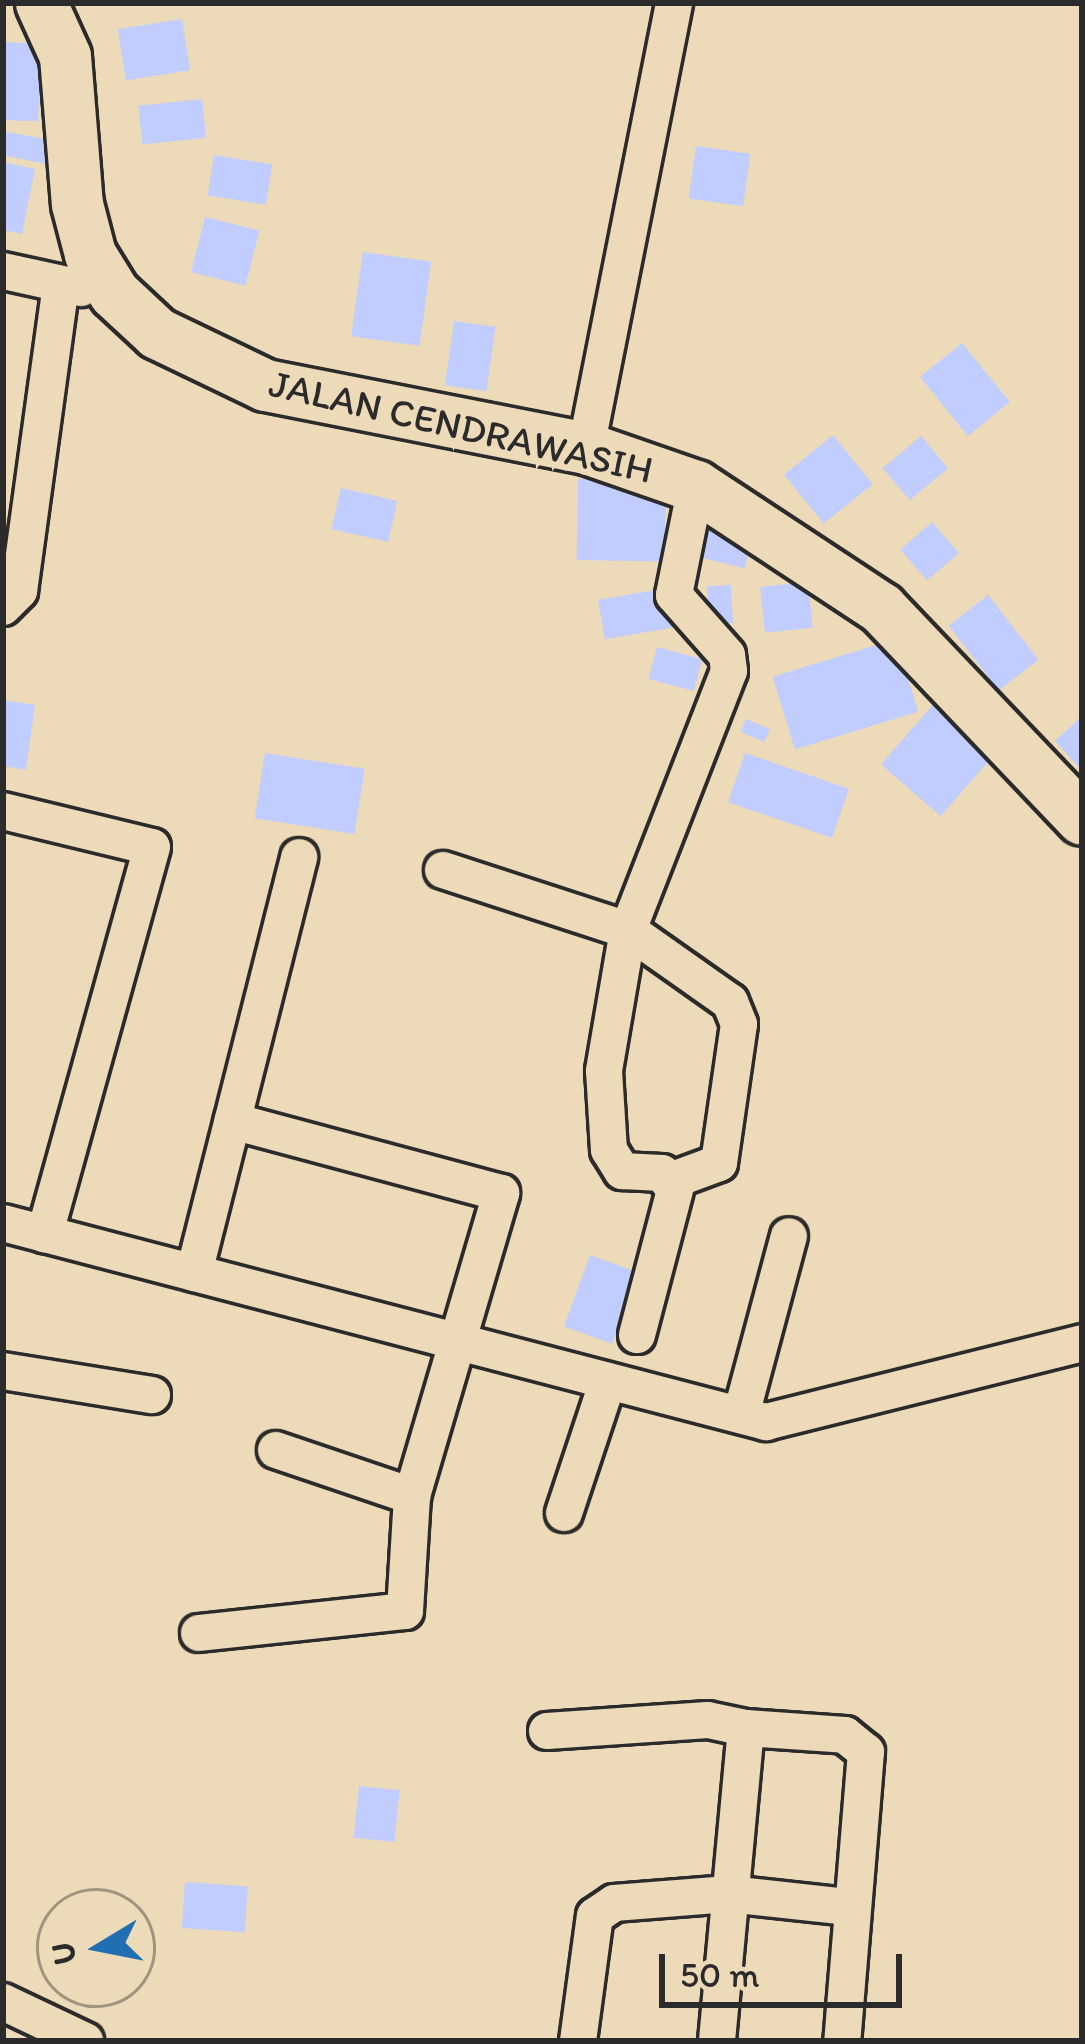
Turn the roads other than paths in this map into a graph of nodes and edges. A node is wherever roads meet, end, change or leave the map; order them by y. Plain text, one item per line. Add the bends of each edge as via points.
1 (40, 3) edge
2 (674, 3) edge
3 (3, 271) edge
4 (62, 285) junction
5 (114, 293) junction
6 (586, 448) junction
7 (696, 486) junction
8 (3, 607) edge
9 (3, 811) edge
10 (1082, 819) edge
11 (298, 857) dead end
12 (443, 870) dead end
13 (628, 930) junction
14 (232, 1121) junction
15 (673, 1180) junction
16 (3, 1223) edge
17 (45, 1234) junction
18 (789, 1236) dead end
19 (194, 1273) junction
20 (637, 1335) dead end
21 (457, 1341) junction
22 (1082, 1343) edge
23 (3, 1371) edge
24 (608, 1381) junction
25 (152, 1395) dead end
26 (741, 1415) junction
27 (276, 1450) dead end
28 (412, 1496) junction
29 (564, 1514) dead end
30 (199, 1633) dead end
31 (746, 1728) junction
32 (547, 1731) dead end
33 (729, 1894) junction
34 (849, 1907) junction
35 (3, 2002) edge
36 (85, 2041) edge
37 (578, 2041) edge
38 (717, 2041) edge
39 (842, 2041) edge

1 - 5 street, JALAN CENDRAWASIH via 65,56 76,204
2 - 6 street
3 - 4 street
4 - 5 street
4 - 8 street via 19,591
5 - 6 street, JALAN CENDRAWASIH via 158,333 265,386
6 - 7 street, JALAN CENDRAWASIH
7 - 10 street, JALAN CENDRAWASIH via 881,608
7 - 13 street via 674,595 727,656 729,671
9 - 17 street via 152,847
11 - 14 street
12 - 13 street
13 - 15 street via 604,1071 609,1150 622,1171
13 - 15 street via 738,1014 719,1163
14 - 19 street
14 - 21 street via 501,1193
15 - 20 street
16 - 17 street
17 - 19 street
18 - 26 street
19 - 21 street
21 - 24 street
21 - 28 street
22 - 26 street via 766,1422
23 - 25 street
24 - 26 street
24 - 29 street
27 - 28 street
28 - 30 street via 405,1611
31 - 32 street via 708,1720
31 - 33 street
31 - 34 street via 845,1735 866,1752
33 - 34 street
33 - 37 street via 646,1894 595,1916
33 - 38 street
34 - 39 street
35 - 36 street

